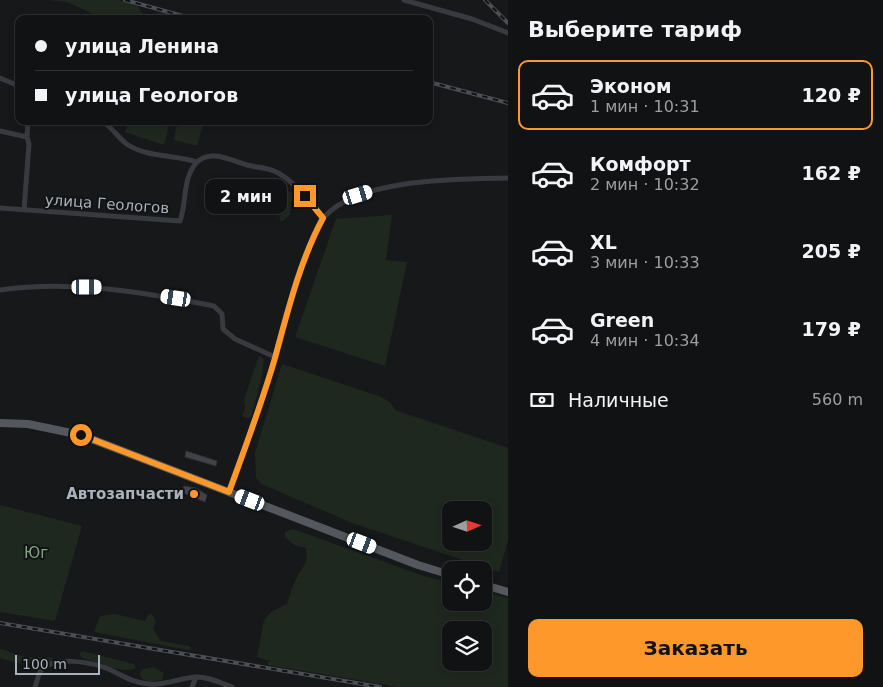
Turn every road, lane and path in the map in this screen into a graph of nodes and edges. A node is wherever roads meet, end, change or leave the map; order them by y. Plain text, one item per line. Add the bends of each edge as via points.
1 (404, 0) edge
2 (508, 33) edge
3 (0, 78) edge
4 (15, 84) edge
5 (28, 125) edge
6 (108, 125) edge
7 (0, 131) edge
8 (27, 137) junction
9 (197, 162) junction
10 (508, 178) edge
11 (0, 208) edge
12 (24, 210) junction
13 (323, 218) junction
14 (0, 290) edge
15 (275, 357) junction
16 (0, 423) edge
17 (229, 492) junction
18 (442, 572) edge
19 (492, 587) edge
20 (508, 592) edge
21 (196, 676) junction
22 (35, 687) edge
23 (192, 687) edge
24 (232, 687) edge

1 - 2 street
3 - 4 street
5 - 8 street
6 - 9 street via 126,144 137,150
7 - 8 street
8 - 12 street
9 - 12 street, улица Геологов via 186,180 180,221
9 - 13 street via 215,156 267,167 288,180
10 - 13 street via 428,182 375,190 358,195
11 - 12 street, улица Геологов
13 - 15 street via 307,250
14 - 15 street via 23,286 107,288 214,306 222,314 223,329 235,339
15 - 17 street
16 - 17 main road via 28,424 81,435
17 - 18 main road
19 - 20 main road
21 - 22 street via 151,685 99,666 66,661 45,668
21 - 23 street
21 - 24 street

